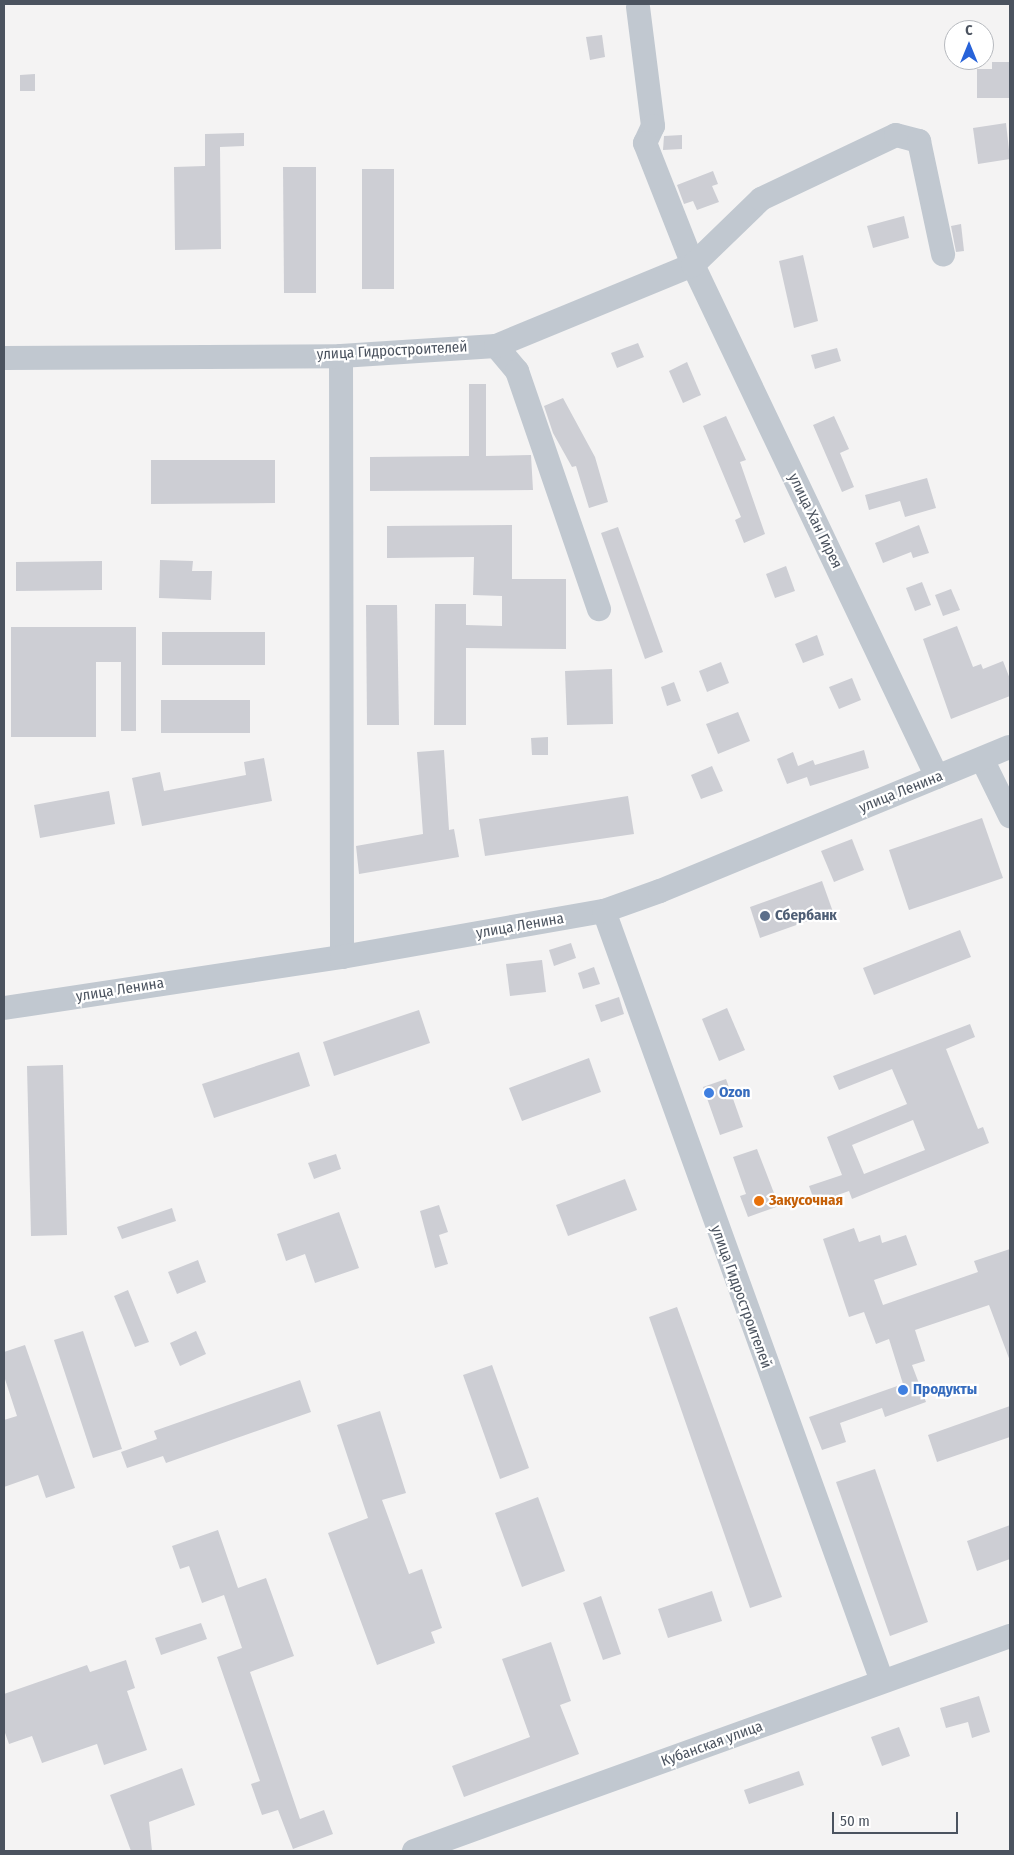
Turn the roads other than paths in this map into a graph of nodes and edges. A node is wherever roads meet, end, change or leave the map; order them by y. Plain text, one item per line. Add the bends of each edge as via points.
1 (638, 8) dead end
2 (943, 254) dead end
3 (693, 265) junction
4 (496, 346) junction
5 (341, 356) junction
6 (4, 358) edge
7 (599, 609) dead end
8 (1010, 747) edge
9 (982, 759) junction
10 (937, 777) junction
11 (1010, 816) edge
12 (604, 910) junction
13 (342, 956) junction
14 (4, 1008) edge
15 (1010, 1636) edge
16 (882, 1681) junction
17 (414, 1851) edge

1 - 3 street, улица Хан Гирея via 653,126 645,143
2 - 3 street via 919,141 896,135 761,199
3 - 4 street
3 - 10 street, улица Хан Гирея
4 - 5 street, улица Гидростроителей
4 - 7 street via 518,371
5 - 6 street, улица Гидростроителей
5 - 13 street
8 - 9 street, улица Ленина
9 - 10 street, улица Ленина
9 - 11 street
10 - 12 street, улица Ленина via 660,892
12 - 13 street, улица Ленина
12 - 16 street, улица Гидростроителей
13 - 14 street, улица Ленина
15 - 16 street, Кубанская улица
16 - 17 street, Кубанская улица

